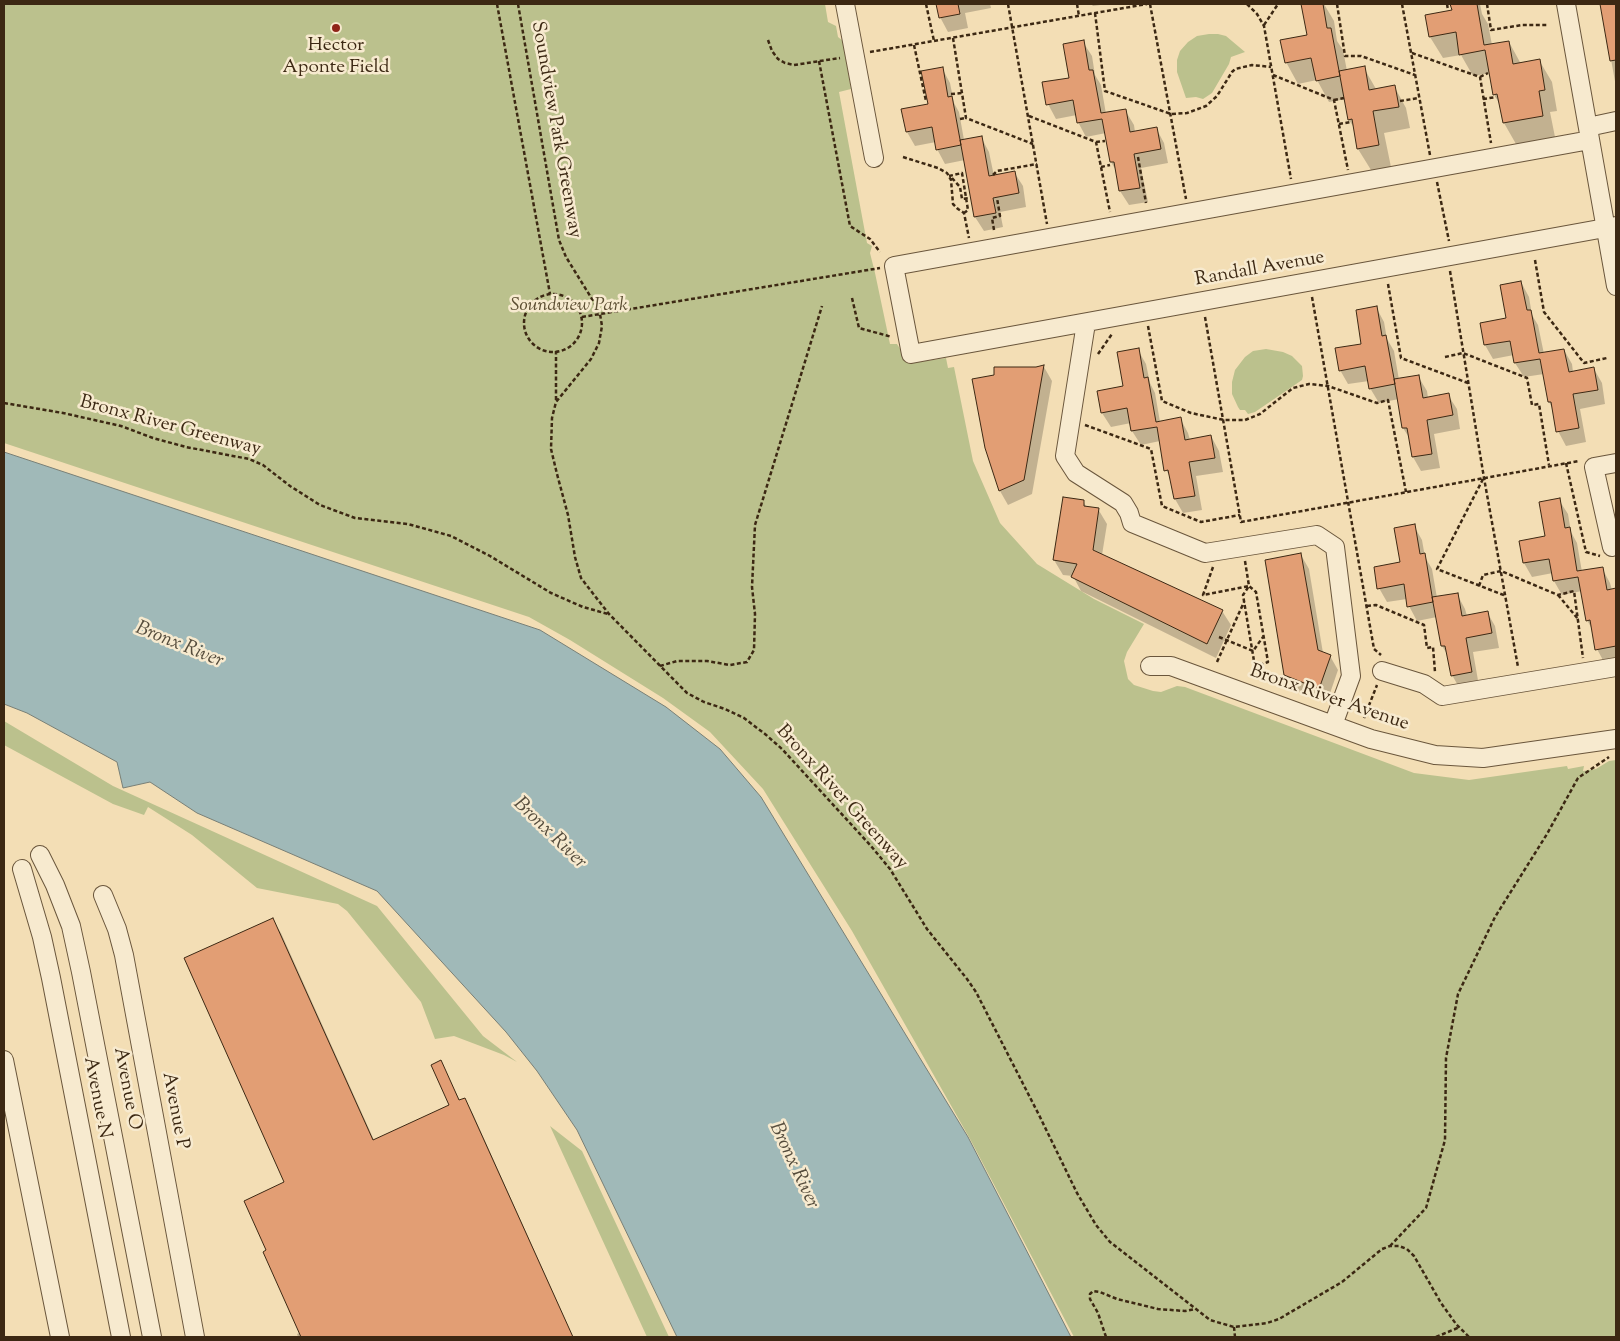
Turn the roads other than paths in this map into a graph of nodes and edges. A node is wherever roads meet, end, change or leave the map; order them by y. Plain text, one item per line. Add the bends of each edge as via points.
1 (845, 4) edge
2 (1566, 4) edge
3 (1616, 122) edge
4 (1589, 133) junction
5 (874, 158) dead end
6 (1611, 227) edge
7 (1616, 286) edge
8 (1086, 323) junction
9 (1616, 463) edge
10 (1606, 552) road end
11 (1150, 666) dead end
12 (1616, 667) edge
13 (1382, 671) road end
14 (1332, 725) junction
15 (1616, 739) edge
16 (40, 855) dead end
17 (22, 869) dead end
18 (103, 895) dead end
19 (4, 1060) edge
20 (60, 1337) edge
21 (121, 1337) edge
22 (152, 1337) edge
23 (195, 1337) edge

1 - 5 street
2 - 4 street
3 - 4 street
4 - 6 street
4 - 8 street, Randall Avenue via 1435,174 1350,183 894,266 911,354
6 - 7 street
6 - 8 street, Randall Avenue
8 - 14 street via 1065,456 1076,473 1123,503 1132,523 1205,553 1318,535 1334,547 1351,676
9 - 10 street via 1594,467
11 - 14 street, Bronx River Avenue via 1171,666
12 - 13 street via 1442,696 1424,684
14 - 15 street, Bronx River Avenue via 1371,739 1435,755 1483,758
16 - 22 street, Avenue O via 71,926
17 - 21 street, Avenue N via 51,978
18 - 23 street, Avenue P via 124,955
19 - 20 street

